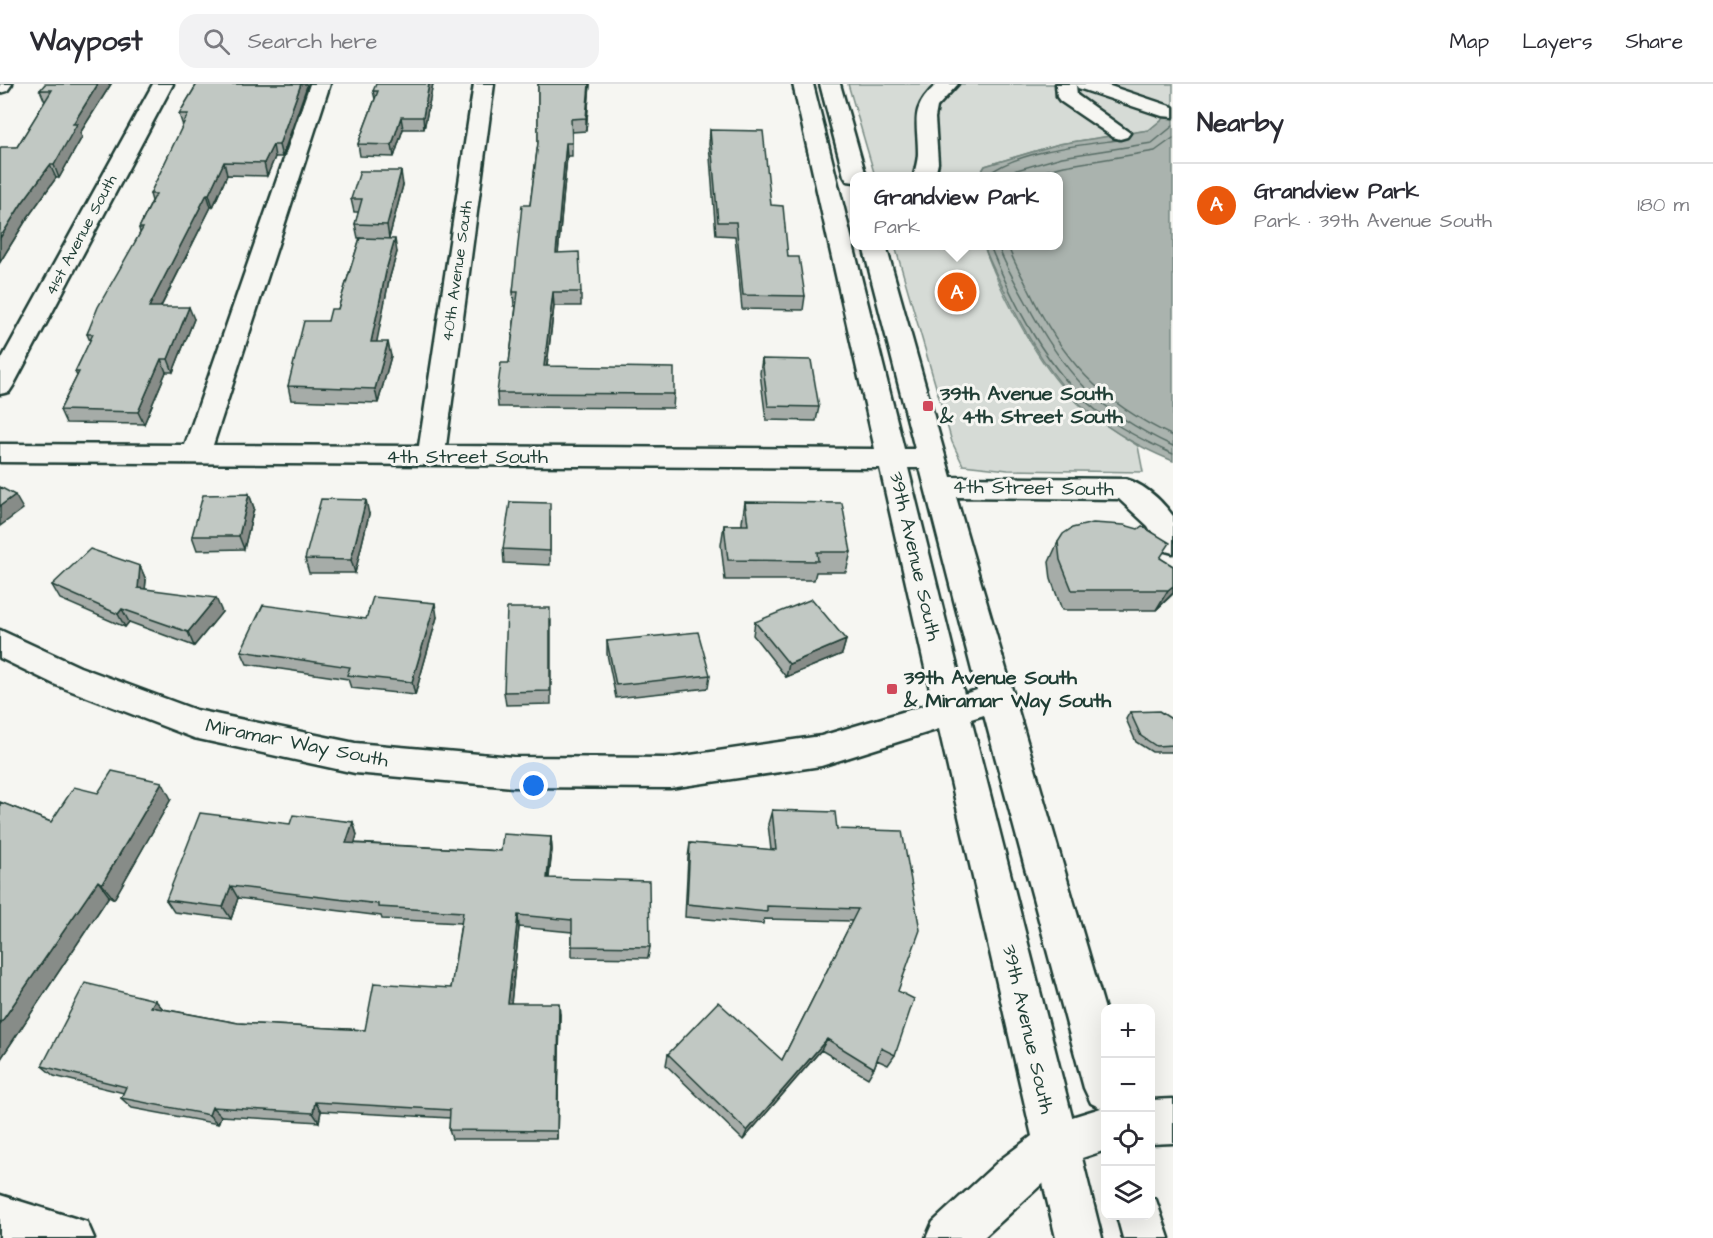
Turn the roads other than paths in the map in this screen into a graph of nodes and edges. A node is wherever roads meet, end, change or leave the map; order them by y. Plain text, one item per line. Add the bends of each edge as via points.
1 (163, 84) edge
2 (320, 84) edge
3 (484, 84) edge
4 (803, 84) edge
5 (830, 84) edge
6 (948, 84) edge
7 (1066, 84) edge
8 (1085, 84) edge
9 (1169, 112) dead end
10 (1120, 133) dead end
11 (926, 172) edge
12 (846, 182) edge
13 (850, 206) edge
14 (857, 250) edge
15 (875, 250) edge
16 (0, 386) edge
17 (0, 453) edge
18 (196, 455) junction
19 (431, 457) junction
20 (892, 459) junction
21 (937, 473) junction
22 (1173, 542) edge
23 (0, 643) edge
24 (996, 698) junction
25 (952, 713) junction
26 (1101, 1070) edge
27 (1173, 1121) edge
28 (1155, 1122) edge
29 (1101, 1130) edge
30 (1056, 1145) junction
31 (0, 1218) edge
32 (1141, 1220) edge
33 (71, 1238) edge
34 (949, 1238) edge
35 (1080, 1238) edge
36 (1146, 1238) edge

1 - 16 street, 41st Avenue South
2 - 18 street
3 - 19 street, 40th Avenue South
4 - 12 street, 39th Avenue South
5 - 12 street, 39th Avenue South
6 - 11 street via 936,93 924,114 929,165
7 - 10 street via 1067,97
8 - 9 street
12 - 13 street, 39th Avenue South
14 - 20 street, 39th Avenue South
15 - 21 street, 39th Avenue South
17 - 18 street, 4th Street South
18 - 19 street, 4th Street South
19 - 20 street, 4th Street South
20 - 21 street, 4th Street South
20 - 25 street, 39th Avenue South
21 - 22 street, 4th Street South via 1125,489 1147,504
21 - 24 street, 39th Avenue South
23 - 25 street, Miramar Way South via 68,676 194,724 356,758 513,772 670,773 820,751
24 - 25 street, Miramar Way South
24 - 26 street, 39th Avenue South
25 - 30 street, 39th Avenue South
27 - 28 street
29 - 30 street
30 - 34 street
30 - 35 street, 39th Avenue South
31 - 33 street
32 - 36 street

